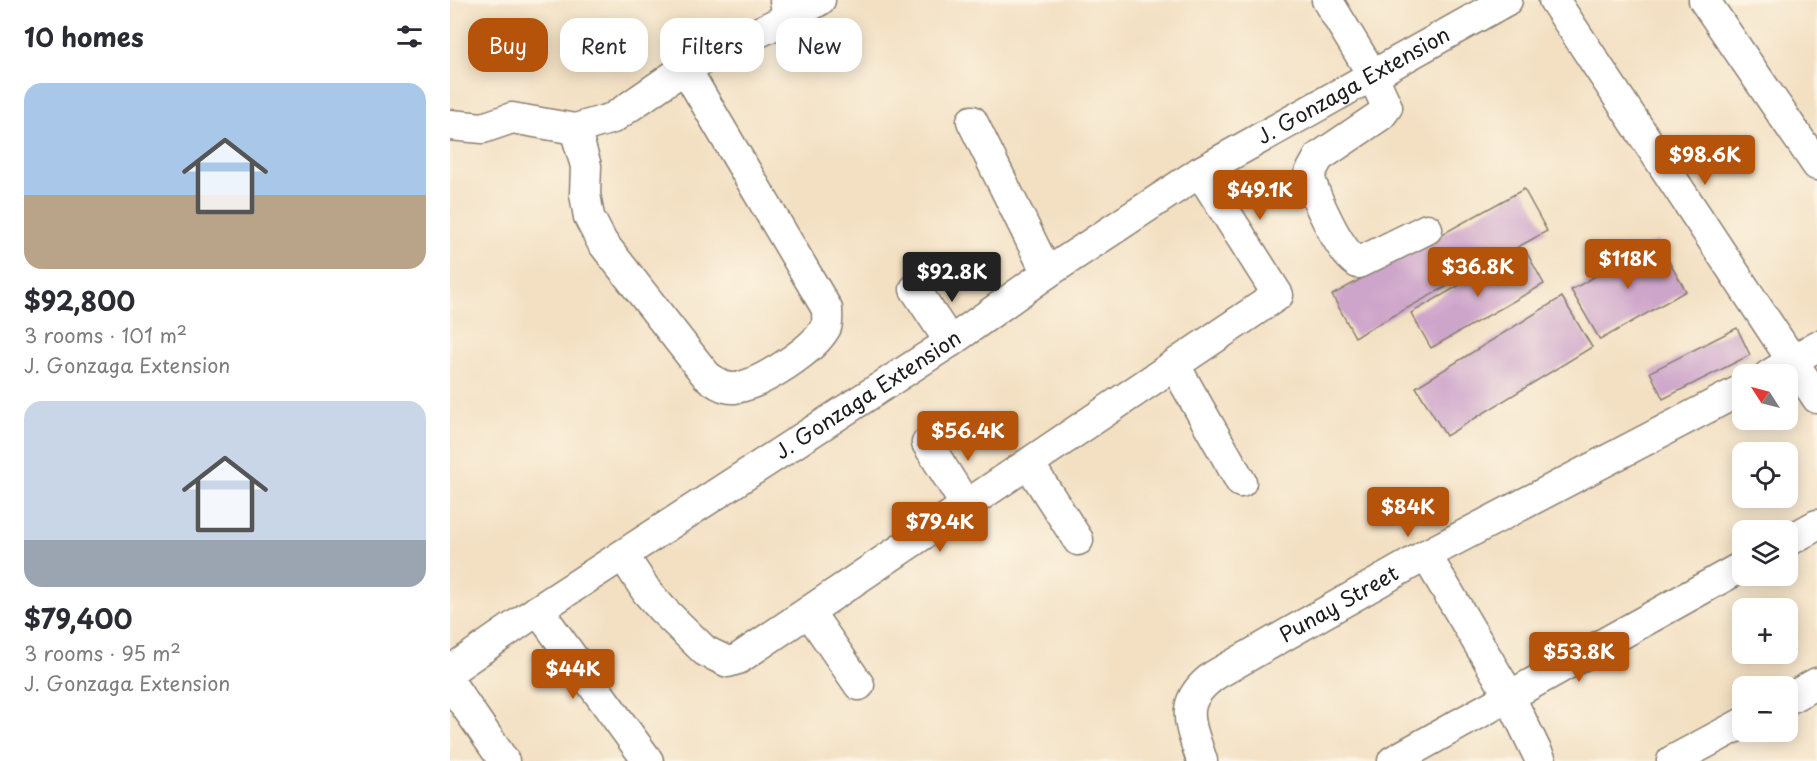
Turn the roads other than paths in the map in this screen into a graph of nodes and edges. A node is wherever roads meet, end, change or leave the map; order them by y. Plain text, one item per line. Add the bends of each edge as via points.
1 (820, 0) edge
2 (1327, 0) edge
3 (1507, 0) edge
4 (1554, 0) edge
5 (1704, 0) edge
6 (787, 9) edge
7 (764, 22) edge
8 (679, 72) edge
9 (687, 72) edge
10 (1372, 74) junction
11 (972, 121) dead end
12 (450, 125) edge
13 (575, 129) junction
14 (1817, 165) edge
15 (1200, 172) junction
16 (1427, 229) dead end
17 (1047, 273) junction
18 (915, 289) dead end
19 (950, 342) junction
20 (1817, 346) edge
21 (1777, 364) edge
22 (1788, 364) edge
23 (1175, 366) junction
24 (1798, 383) edge
25 (1732, 394) edge
26 (1817, 398) edge
27 (927, 443) dead end
28 (1029, 464) junction
29 (1241, 482) dead end
30 (967, 507) junction
31 (1817, 525) edge
32 (1798, 535) edge
33 (1078, 540) dead end
34 (623, 555) junction
35 (1426, 555) junction
36 (1732, 572) edge
37 (538, 610) junction
38 (809, 612) junction
39 (450, 671) edge
40 (450, 683) edge
41 (1817, 683) edge
42 (859, 685) dead end
43 (1798, 693) edge
44 (1509, 695) junction
45 (1732, 729) edge
46 (504, 761) edge
47 (648, 761) edge
48 (1202, 761) edge
49 (1393, 761) edge
50 (1541, 761) edge
51 (1672, 761) edge

1 - 6 street
2 - 10 street
3 - 10 street, J. Gonzaga Extension
4 - 21 street
5 - 14 street
6 - 7 street
8 - 13 street via 613,118
9 - 13 street via 827,309 827,324 807,351 756,380 735,388 724,387 706,375 602,242 589,217 586,166
10 - 15 street, J. Gonzaga Extension
10 - 16 street via 1387,106 1384,112 1319,157 1310,170 1310,179 1330,225 1357,263
11 - 17 street
12 - 13 street via 483,128 512,118
15 - 17 street, J. Gonzaga Extension
15 - 23 street via 1278,295
17 - 19 street, J. Gonzaga Extension
18 - 19 street
19 - 34 street, J. Gonzaga Extension
20 - 22 street
23 - 28 street
23 - 29 street
24 - 26 street
25 - 35 street, Punay Street
27 - 30 street
28 - 30 street
28 - 33 street
30 - 38 street
31 - 32 street
34 - 37 street, J. Gonzaga Extension
34 - 38 street via 662,609 705,651 728,662
35 - 44 street
35 - 48 street, Punay Street via 1202,684 1191,698 1190,717
36 - 44 street
37 - 39 street, J. Gonzaga Extension
37 - 47 street
38 - 42 street
40 - 46 street
41 - 43 street
44 - 49 street
44 - 50 street
45 - 51 street

